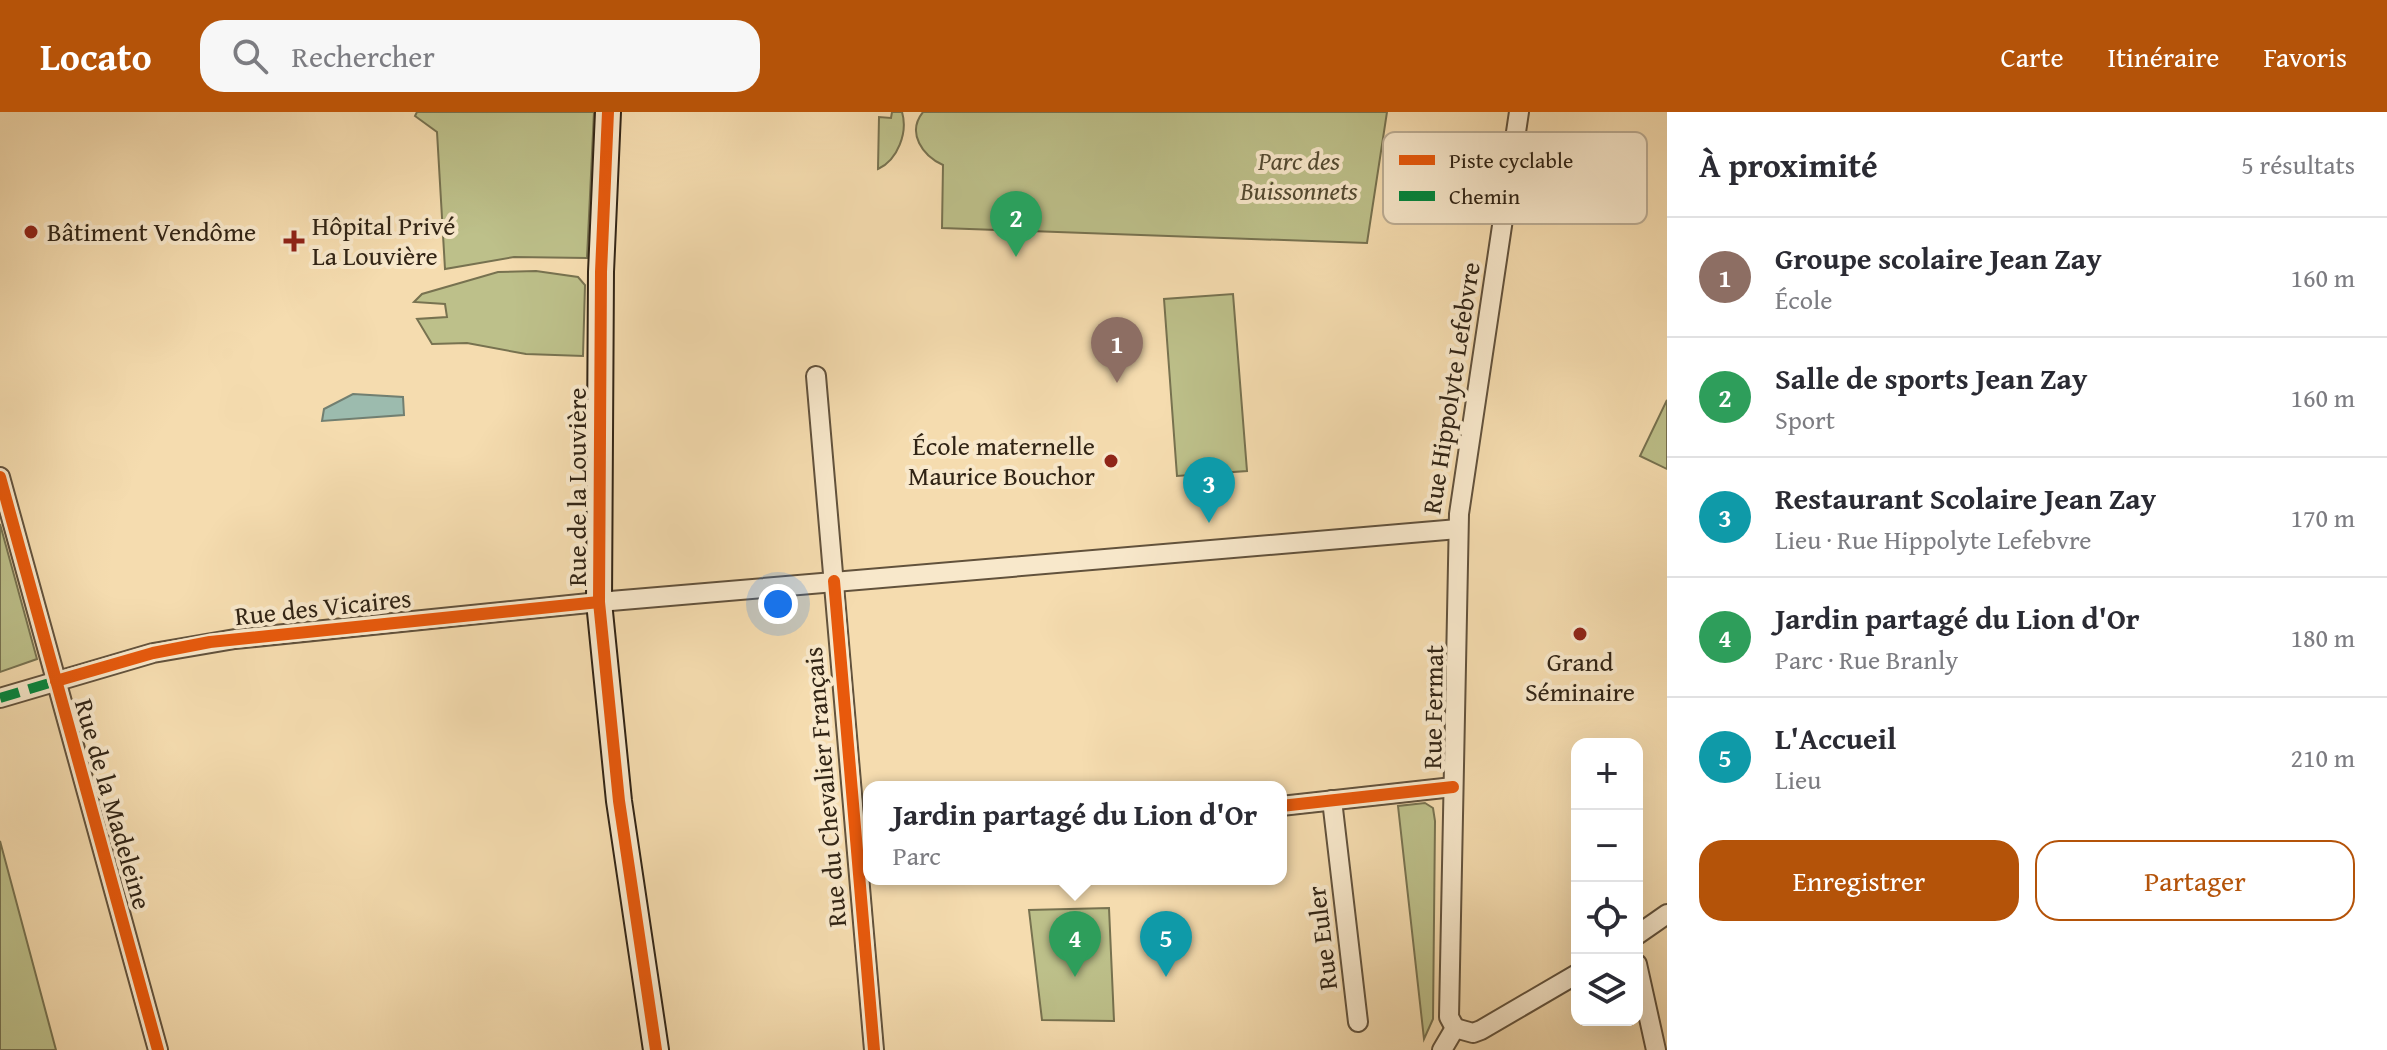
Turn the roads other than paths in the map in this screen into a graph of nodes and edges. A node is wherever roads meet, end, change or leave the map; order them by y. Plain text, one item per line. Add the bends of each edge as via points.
1 (608, 112) edge
2 (1519, 112) edge
3 (1516, 132) edge
4 (1503, 224) edge
5 (816, 376) dead end
6 (0, 477) edge
7 (1458, 529) junction
8 (834, 581) junction
9 (599, 602) junction
10 (56, 681) junction
11 (0, 698) edge
12 (1453, 787) junction
13 (1332, 800) junction
14 (1287, 805) edge
15 (863, 853) edge
16 (865, 885) edge
17 (1667, 914) edge
18 (1643, 931) edge
19 (1571, 978) edge
20 (1643, 991) edge
21 (1358, 1022) dead end
22 (1455, 1028) junction
23 (158, 1050) edge
24 (656, 1050) edge
25 (874, 1050) edge
26 (1442, 1050) edge
27 (1656, 1050) edge

1 - 9 street, Rue de la Louvière
2 - 3 street, Rue Hippolyte Lefebvre
4 - 7 street, Rue Hippolyte Lefebvre
5 - 8 street, Rue du Chevalier Français
6 - 10 street, Rue de la Madeleine
7 - 8 street, Rue Hippolyte Lefebvre
7 - 12 street, Rue Fermat
8 - 9 street, Rue Hippolyte Lefebvre
8 - 15 street, Rue du Chevalier Français
9 - 10 street, Rue des Vicaires via 210,642
9 - 24 street, Rue de la Louvière via 619,801
10 - 11 street, Rue des Vicaires
10 - 23 street, Rue de la Madeleine
12 - 13 street
12 - 22 street, Rue Fermat via 1449,1017
13 - 14 street
13 - 21 street, Rue Euler
16 - 25 street, Rue du Chevalier Français
17 - 18 street
19 - 22 street via 1481,1030
20 - 27 street
22 - 26 street

